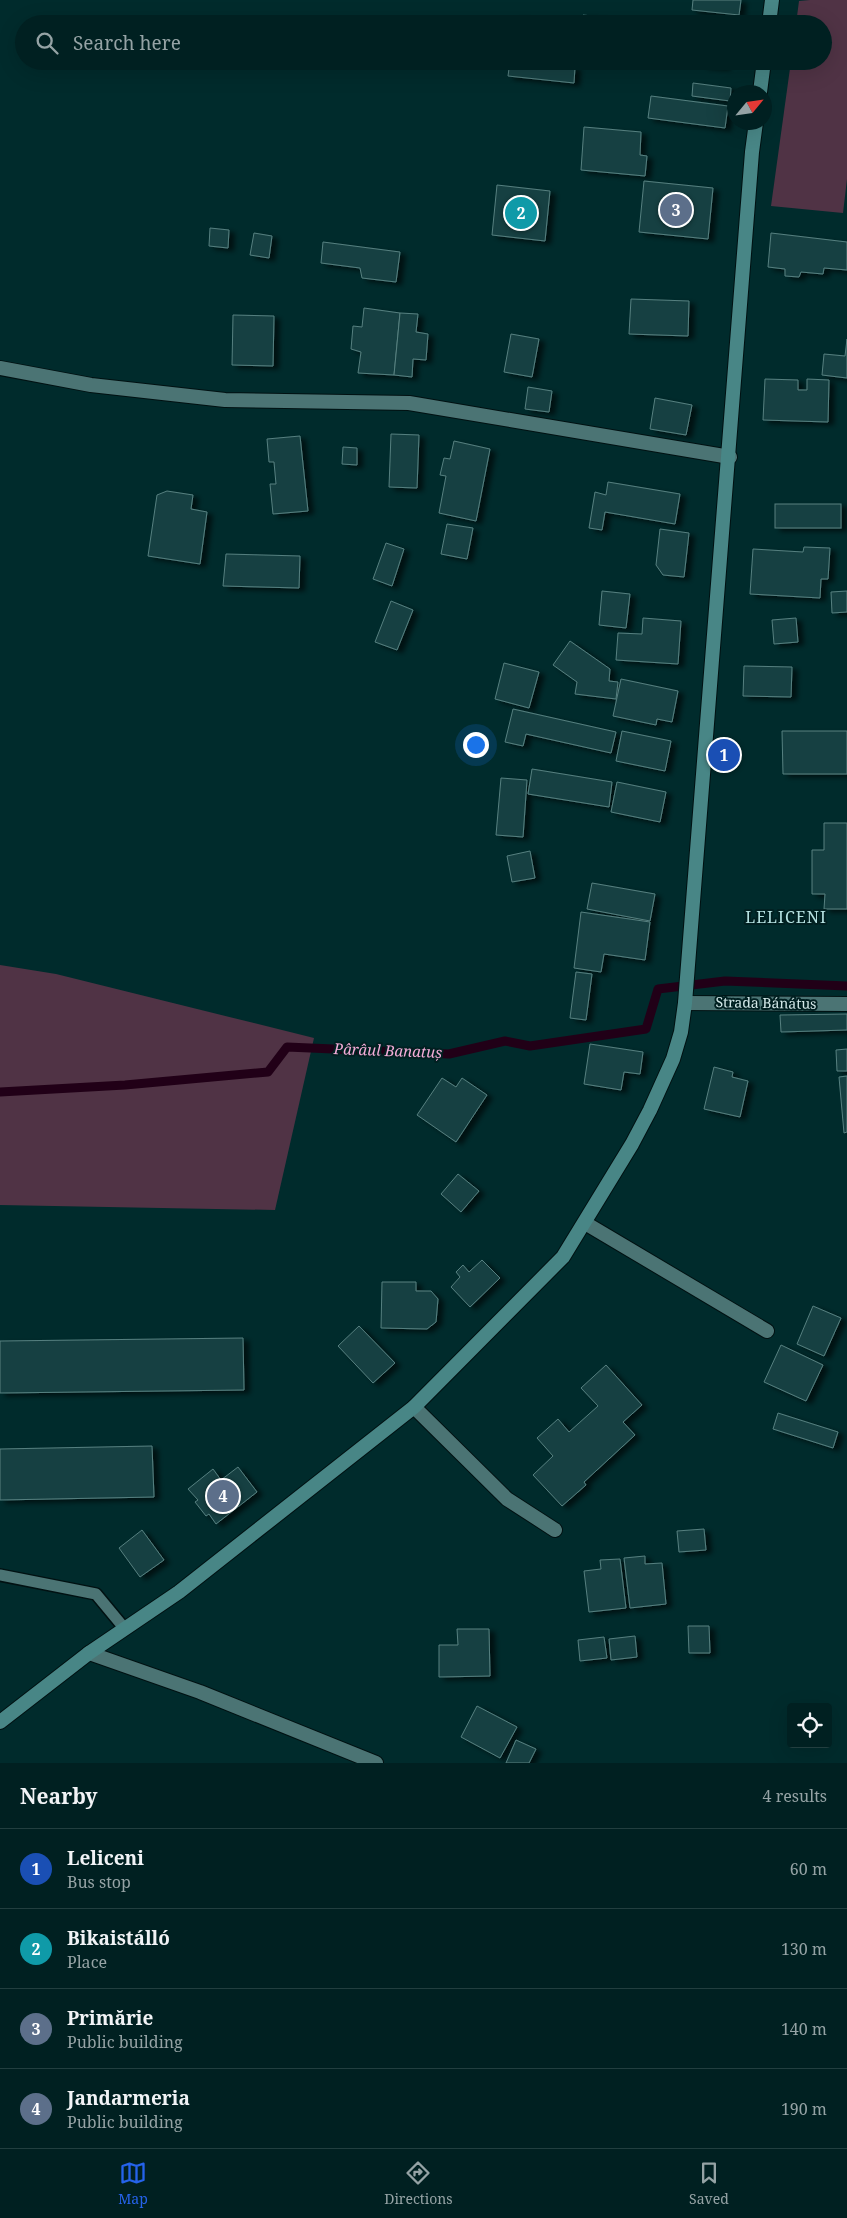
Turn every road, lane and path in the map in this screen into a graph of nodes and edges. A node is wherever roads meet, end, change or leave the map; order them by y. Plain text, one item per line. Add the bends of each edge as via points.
1 (772, 0) edge
2 (770, 15) edge
3 (763, 70) edge
4 (761, 85) edge
5 (755, 130) edge
6 (0, 368) edge
7 (730, 458) junction
8 (685, 997) junction
9 (847, 1004) edge
10 (585, 1222) junction
11 (767, 1331) dead end
12 (414, 1406) junction
13 (555, 1530) dead end
14 (0, 1575) edge
15 (125, 1629) junction
16 (89, 1654) junction
17 (0, 1722) edge
18 (376, 1763) edge

1 - 2 main road
3 - 4 main road
5 - 7 main road
6 - 7 street via 91,385 225,400 409,404
7 - 8 main road
8 - 9 street, Strada Bánátus
8 - 10 main road via 681,1032 650,1110
10 - 11 street
10 - 12 main road via 563,1258
12 - 13 street via 507,1499
12 - 15 main road via 179,1592
14 - 15 lane via 96,1594
15 - 16 main road
16 - 17 main road
16 - 18 street via 200,1692

